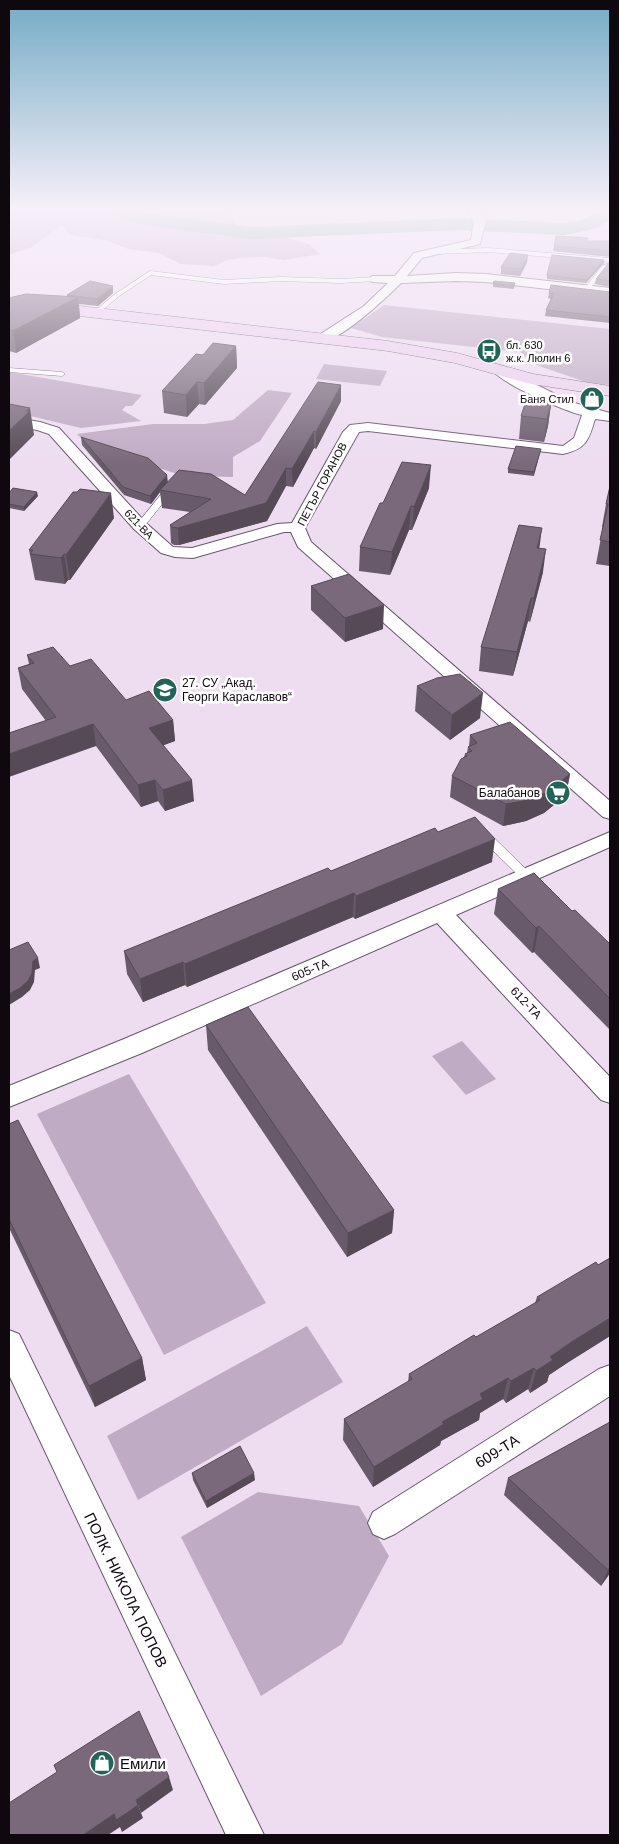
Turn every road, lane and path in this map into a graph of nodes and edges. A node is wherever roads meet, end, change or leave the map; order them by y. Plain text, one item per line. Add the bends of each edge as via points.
1 (120, 293) edge
2 (385, 293) edge
3 (9, 303) edge
4 (97, 312) junction
5 (324, 338) junction
6 (9, 370) edge
7 (499, 370) junction
8 (62, 374) dead end
9 (610, 391) edge
10 (589, 415) junction
11 (610, 418) edge
12 (9, 421) edge
13 (178, 482) edge
14 (140, 526) junction
15 (297, 528) junction
16 (610, 812) edge
17 (484, 835) edge
18 (610, 839) edge
19 (526, 876) junction
20 (441, 913) junction
21 (610, 1093) edge
22 (9, 1097) edge
23 (9, 1344) edge
24 (610, 1379) edge
25 (384, 1523) dead end
26 (242, 1834) edge

1 - 4 lane
2 - 5 street via 368,309
3 - 4 main road
4 - 5 main road
5 - 7 main road via 424,351
6 - 8 lane
7 - 9 main road via 564,385
7 - 10 street via 536,393
10 - 11 street
10 - 15 street, ПЕТЪР ГОРАНОВ via 580,443 563,450 355,428
12 - 14 street, 621-ВА via 54,431
13 - 14 lane
14 - 15 street, 621-ВА via 161,546 184,553 283,527
15 - 16 street, ПЕТЪР ГОРАНОВ via 304,544
17 - 19 lane
18 - 19 street, 605-ТА
19 - 20 street, 605-ТА
20 - 21 street, 612-ТА
20 - 22 street, 605-ТА
23 - 26 street, ПОЛК. НИКОЛА ПОПОВ
24 - 25 street, 609-ТА

